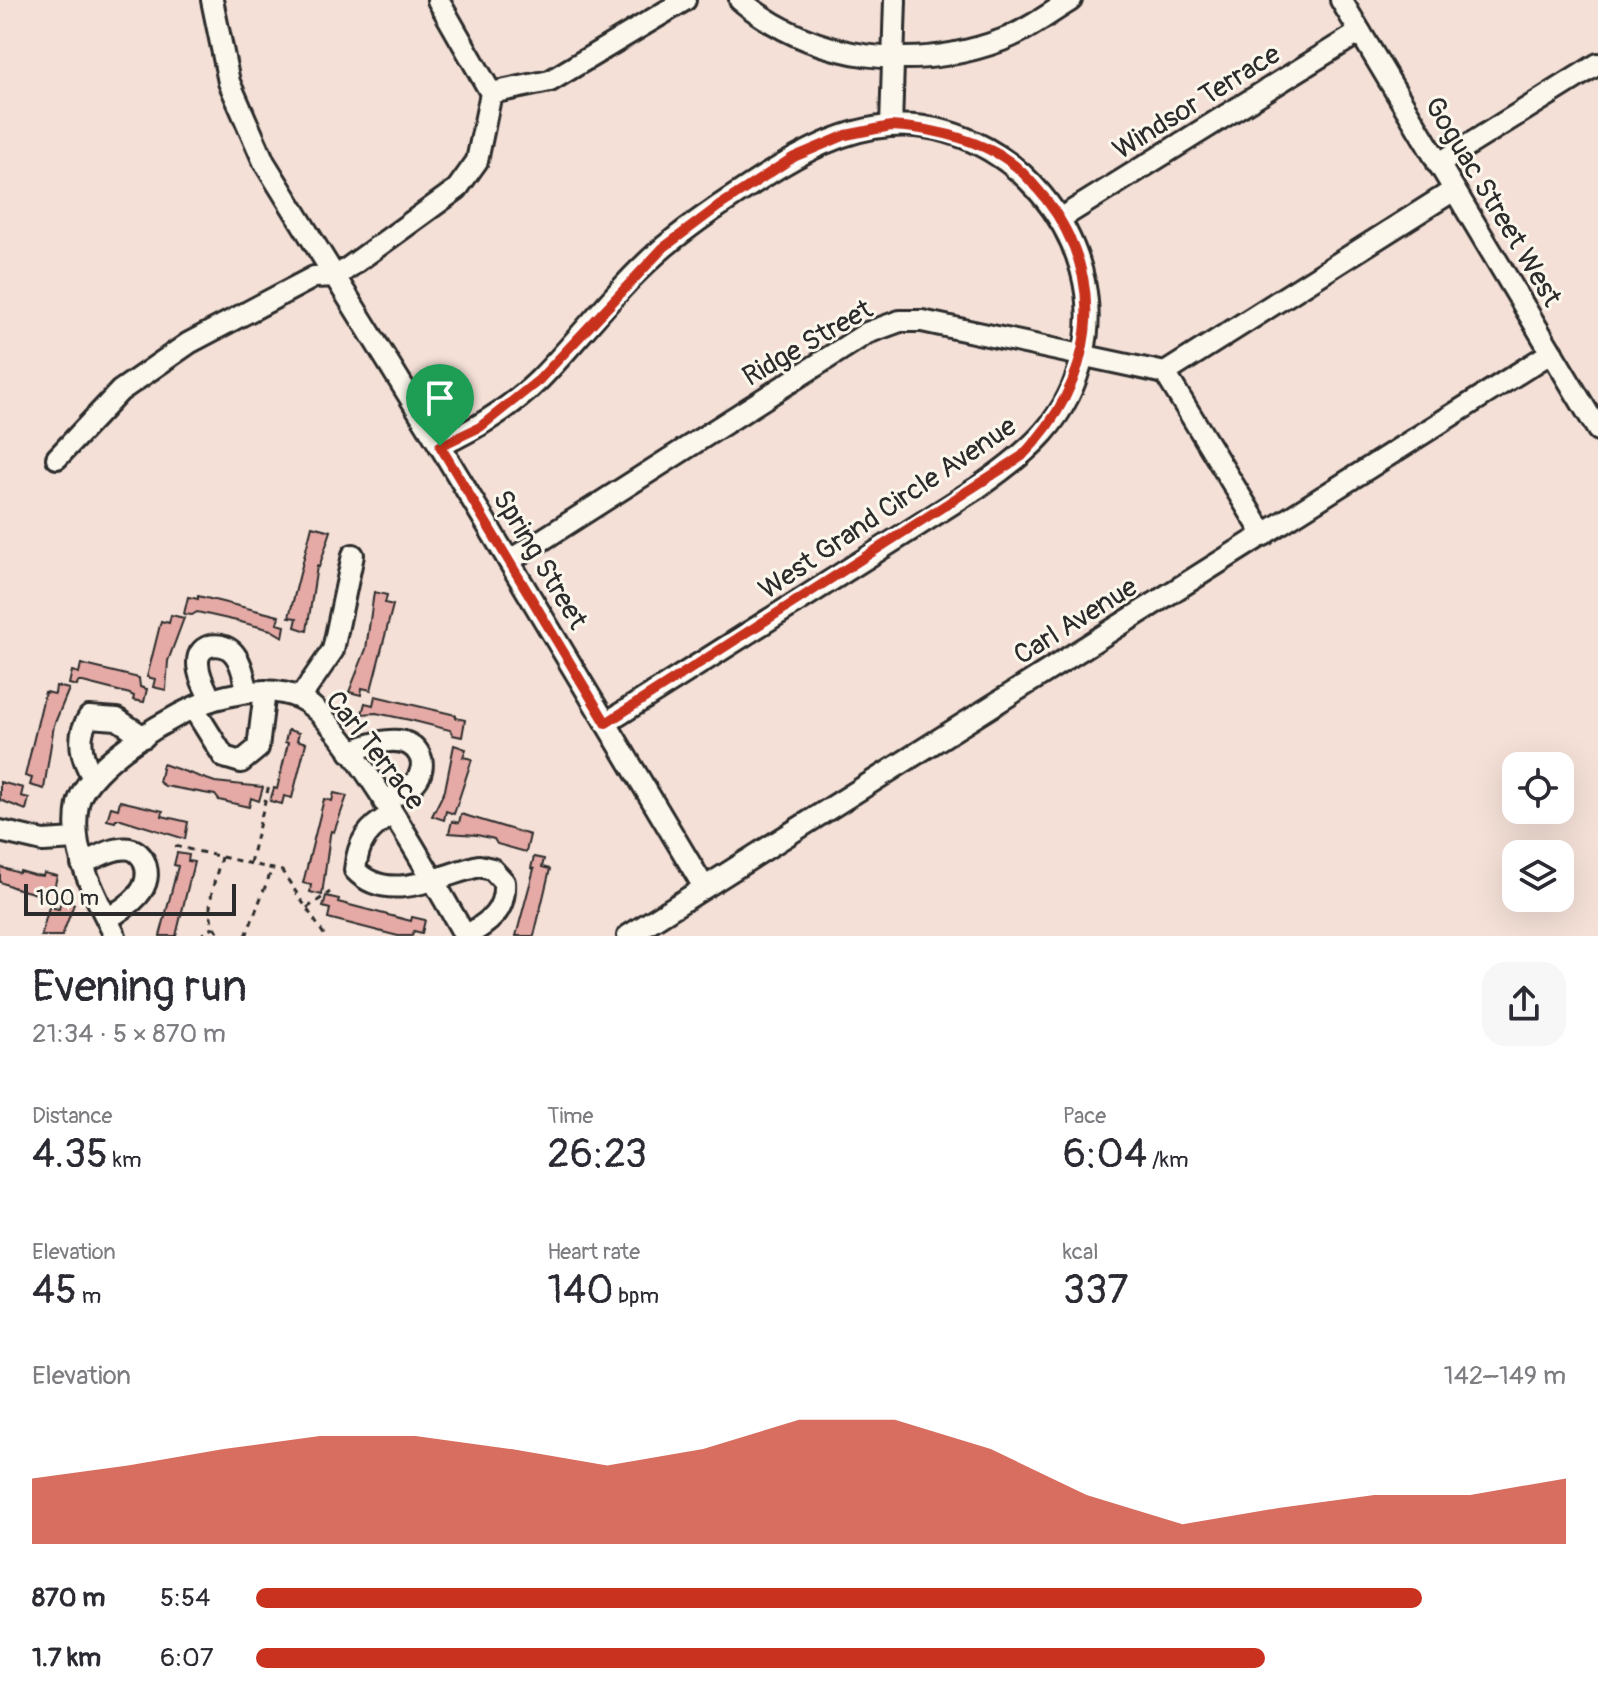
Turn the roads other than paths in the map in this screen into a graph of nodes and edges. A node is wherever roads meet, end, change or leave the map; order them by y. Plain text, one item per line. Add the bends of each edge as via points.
1 (212, 0) edge
2 (438, 0) edge
3 (685, 0) edge
4 (740, 0) edge
5 (895, 0) edge
6 (1071, 0) edge
7 (1341, 0) edge
8 (1360, 32) junction
9 (893, 60) junction
10 (1598, 64) edge
11 (491, 93) junction
12 (891, 126) junction
13 (1438, 164) junction
14 (1454, 190) junction
15 (1061, 218) junction
16 (337, 276) junction
17 (1552, 352) junction
18 (1083, 357) junction
19 (1165, 373) junction
20 (1598, 430) edge
21 (440, 446) junction
22 (57, 458) dead end
23 (1264, 535) junction
24 (353, 555) dead end
25 (509, 561) junction
26 (256, 692) junction
27 (300, 698) junction
28 (202, 704) junction
29 (606, 723) junction
30 (144, 737) junction
31 (350, 752) junction
32 (92, 776) junction
33 (388, 808) junction
34 (0, 831) edge
35 (76, 839) junction
36 (82, 864) junction
37 (432, 878) junction
38 (704, 887) junction
39 (108, 930) edge
40 (466, 936) edge
41 (628, 936) edge

1 - 16 street, Spring Street via 229,82 264,162
2 - 11 street
3 - 11 street via 550,81
4 - 9 street via 819,44
5 - 9 street
6 - 9 street via 1005,39 968,51
7 - 8 street, Goguac Street West
8 - 13 street, Goguac Street West
8 - 15 street, Windsor Terrace
9 - 12 street
10 - 13 street
11 - 16 street via 477,161 457,189
12 - 15 street, West Grand Circle Avenue via 926,128 998,154 1028,177
12 - 21 street, West Grand Circle Avenue via 846,135 794,157 719,206 663,248 539,380 480,427
13 - 14 street, Goguac Street West
14 - 17 street, Goguac Street West
14 - 19 street
15 - 18 street, West Grand Circle Avenue via 1085,290 1088,330
16 - 21 street, Spring Street
16 - 22 street via 314,277 189,343 120,391
17 - 20 street, Goguac Street West
17 - 23 street, Carl Avenue
18 - 19 street, Ridge Street
18 - 25 street, Ridge Street via 922,321 900,321 867,333
18 - 29 street, West Grand Circle Avenue via 1053,421 1022,456
19 - 23 street
21 - 25 street, Spring Street
23 - 38 street, Carl Avenue
24 - 27 street via 333,650
25 - 29 street, Spring Street
26 - 27 street, Carl Terrace
26 - 28 street, Carl Terrace
26 - 28 street via 234,652 207,646 197,660
26 - 28 street via 258,748 241,762 224,757
27 - 31 street, Carl Terrace
28 - 30 street, Carl Terrace
29 - 38 street, Spring Street
30 - 32 street, Carl Terrace
30 - 32 street via 117,719 89,717 80,752
31 - 33 street, Carl Terrace
31 - 33 street via 372,743 399,742 420,755 415,783
32 - 35 street, Carl Terrace via 78,801
33 - 37 street, Carl Terrace
33 - 37 street via 362,839 355,870 375,885 396,887
34 - 35 street via 43,841
35 - 36 street, Carl Terrace
36 - 39 street, Carl Terrace
36 - 39 street via 130,849 146,864 139,895
37 - 40 street, Carl Terrace
37 - 40 street via 479,866 492,869 504,882 501,907 493,920
38 - 41 street, Carl Avenue

